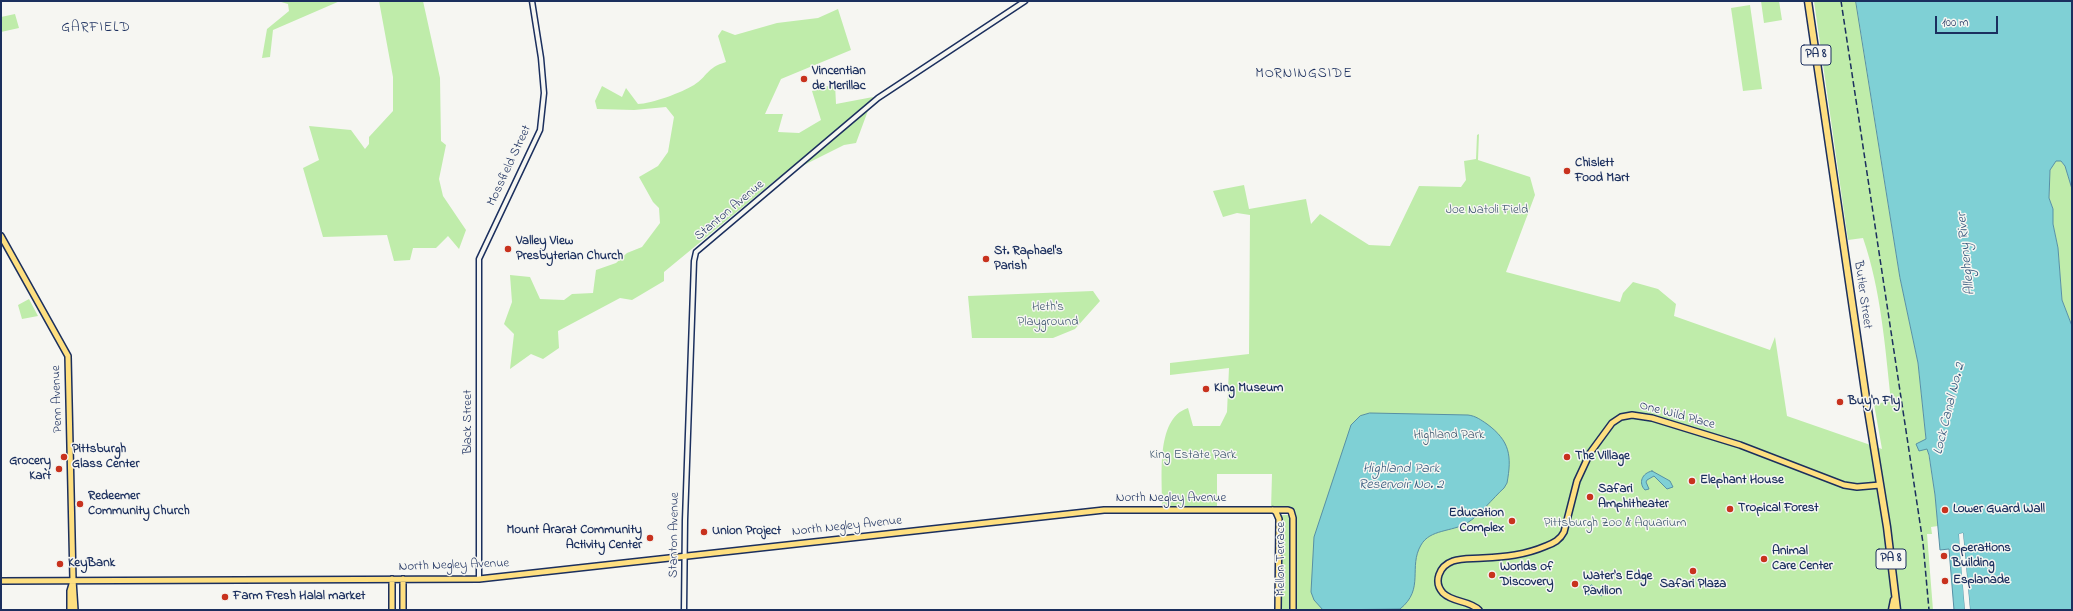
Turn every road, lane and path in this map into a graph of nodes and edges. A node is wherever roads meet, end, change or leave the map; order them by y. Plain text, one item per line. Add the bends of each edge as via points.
1 (532, 1) edge
2 (1025, 1) edge
3 (1808, 1) edge
4 (1, 236) edge
5 (478, 265) joint
6 (1880, 485) junction
7 (1273, 510) junction
8 (1288, 510) joint
9 (685, 556) junction
10 (479, 578) junction
11 (392, 579) junction
12 (402, 579) junction
13 (73, 580) junction
14 (1, 581) edge
15 (1895, 592) junction
16 (70, 610) edge
17 (75, 610) edge
18 (392, 610) edge
19 (402, 610) edge
20 (684, 610) edge
21 (1278, 610) edge
22 (1293, 610) edge
23 (1478, 610) edge
24 (1892, 610) edge
25 (1897, 610) edge
26 (1902, 610) edge

1 - 5 street, Mossfield Street via 543,86 540,130
2 - 9 street, Stanton Avenue via 878,98 696,252
3 - 6 highway, Butler Street / PA 8
4 - 13 main road, Penn Avenue via 68,356
5 - 10 street, Black Street
6 - 15 highway, Butler Street / PA 8
6 - 23 main road, One Wild Place via 1844,485 1740,446 1652,418 1632,415 1621,417 1612,423 1600,439 1579,474 1564,532 1558,541 1528,553 1459,560 1444,566 1438,580 1443,592
7 - 8 main road, North Negley Avenue
7 - 9 main road, North Negley Avenue via 1104,510
7 - 21 main road, Mellon Terrace via 1279,519
8 - 22 main road, Mellon Terrace via 1291,511 1293,518
9 - 10 main road, North Negley Avenue
9 - 20 street, Stanton Avenue
10 - 12 main road, North Negley Avenue
11 - 12 main road, North Negley Avenue
11 - 13 main road, North Negley Avenue
11 - 18 main road
12 - 19 main road
13 - 14 main road, North Negley Avenue
13 - 16 main road, Penn Avenue
13 - 17 main road, Penn Avenue
15 - 24 highway
15 - 25 highway, PA 8
15 - 26 highway

